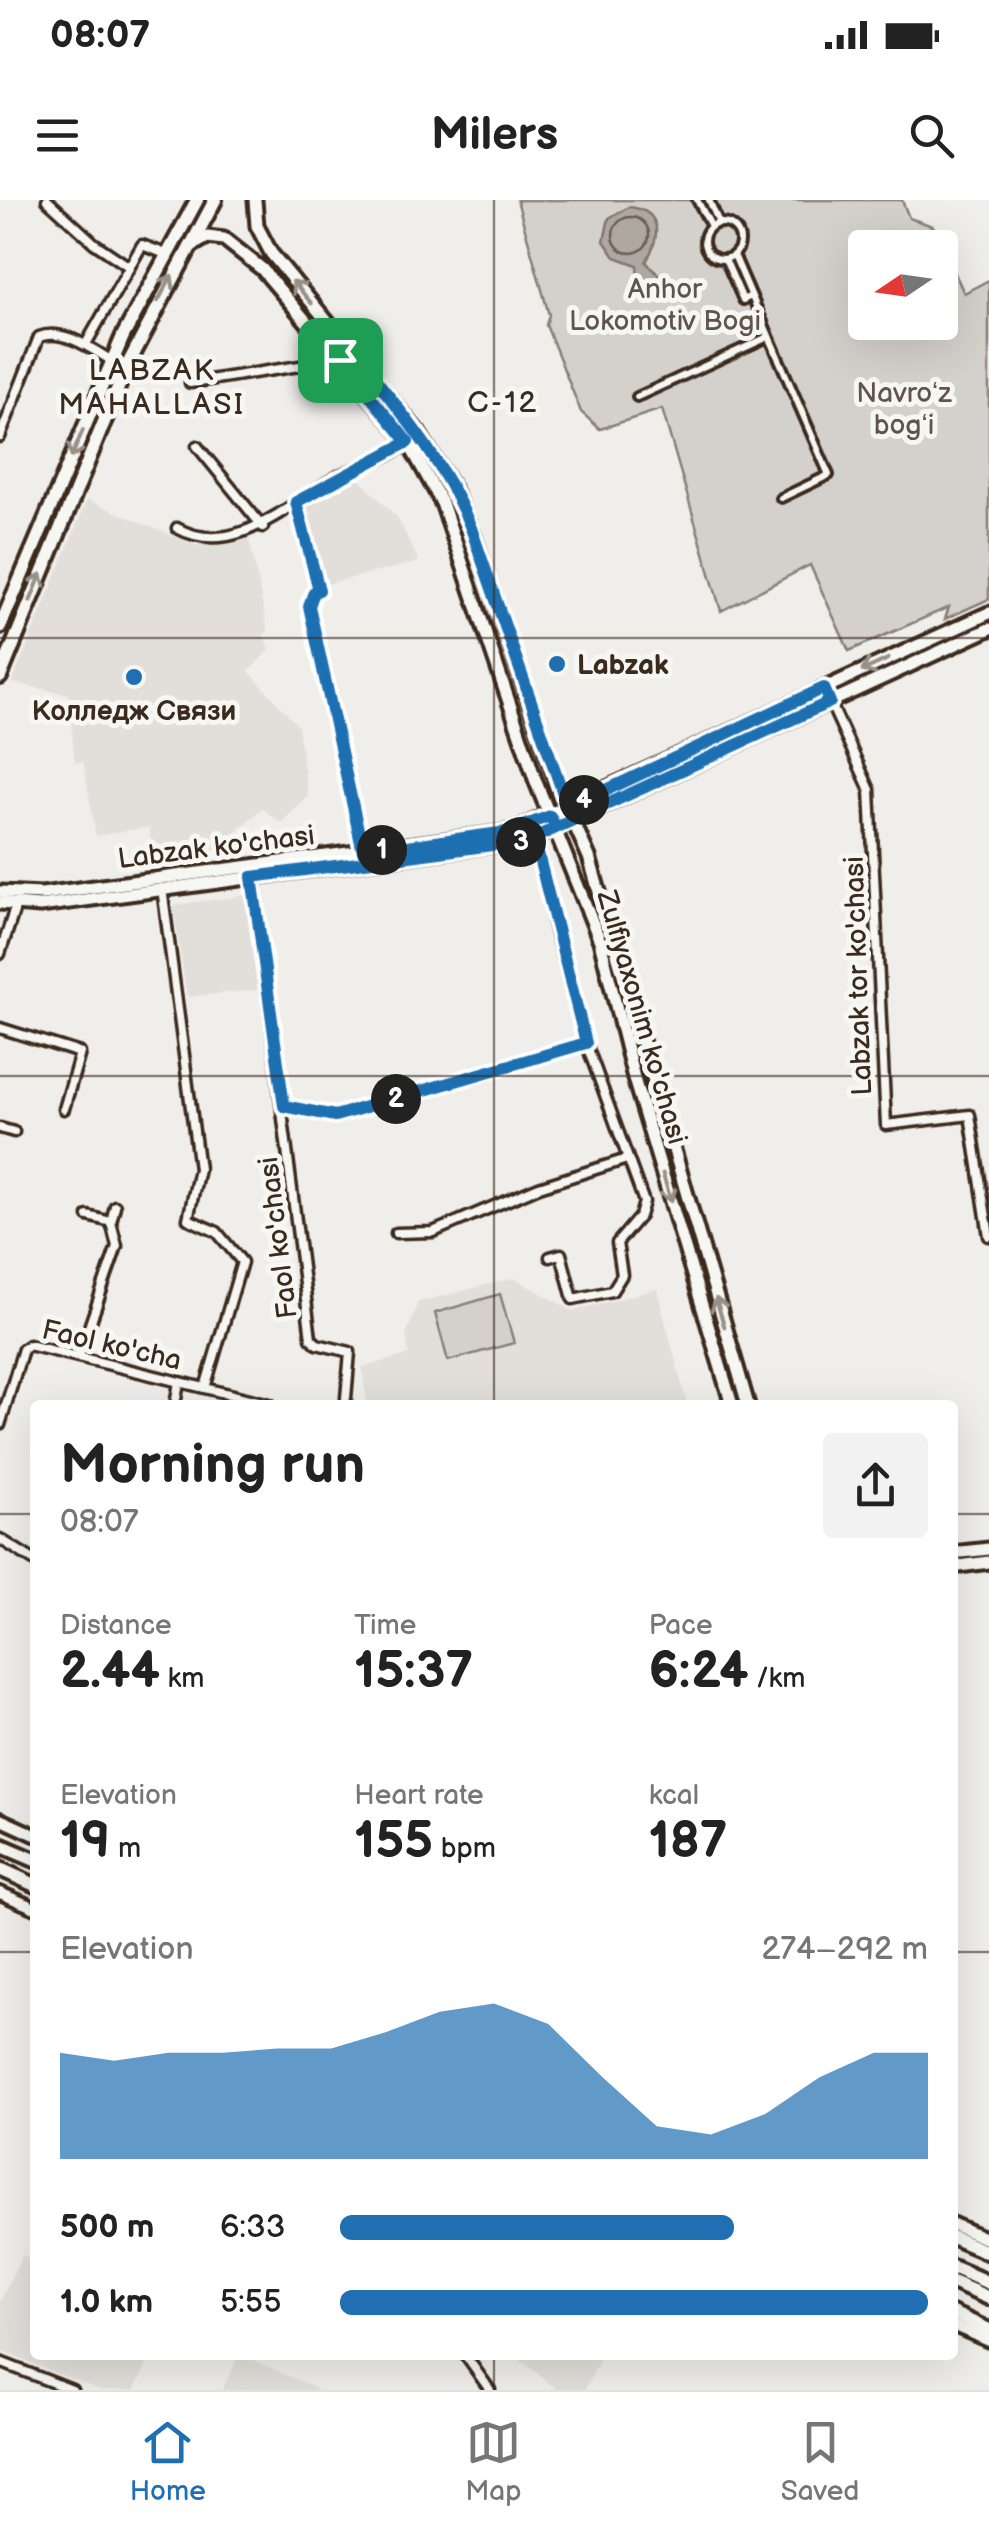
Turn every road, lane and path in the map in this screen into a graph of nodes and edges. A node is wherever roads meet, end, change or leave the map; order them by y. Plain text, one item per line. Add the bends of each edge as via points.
1 (47, 200) edge
2 (197, 200) edge
3 (215, 200) edge
4 (254, 200) edge
5 (698, 200) edge
6 (709, 200) edge
7 (715, 224) junction
8 (186, 250) junction
9 (166, 254) junction
10 (734, 255) junction
11 (725, 259) junction
12 (128, 266) junction
13 (749, 297) junction
14 (768, 337) junction
15 (120, 343) junction
16 (86, 344) junction
17 (134, 350) junction
18 (354, 352) junction
19 (112, 360) junction
20 (340, 360) junction
21 (190, 383) dead end
22 (636, 397) dead end
23 (0, 437) edge
24 (413, 437) junction
25 (196, 446) dead end
26 (453, 488) junction
27 (438, 495) junction
28 (781, 498) dead end
29 (296, 502) junction
30 (263, 527) junction
31 (177, 528) dead end
32 (474, 536) junction
33 (458, 541) junction
34 (989, 612) edge
35 (2, 618) edge
36 (964, 624) junction
37 (989, 629) edge
38 (970, 637) junction
39 (7, 642) edge
40 (0, 677) edge
41 (824, 688) junction
42 (830, 702) junction
43 (596, 809) junction
44 (571, 814) junction
45 (553, 822) junction
46 (536, 837) junction
47 (363, 852) junction
48 (589, 858) junction
49 (251, 872) junction
50 (162, 888) junction
51 (0, 892) edge
52 (17, 900) junction
53 (0, 903) edge
54 (0, 954) edge
55 (0, 1028) edge
56 (586, 1043) junction
57 (284, 1106) junction
58 (64, 1109) dead end
59 (0, 1128) edge
60 (14, 1132) dead end
61 (627, 1159) junction
62 (115, 1206) dead end
63 (88, 1216) dead end
64 (111, 1222) junction
65 (396, 1233) dead end
66 (989, 1236) edge
67 (550, 1256) dead end
68 (79, 1356) junction
69 (178, 1382) junction
70 (205, 1388) junction
71 (346, 1398) dead end
72 (176, 1400) edge
73 (254, 1400) edge
74 (730, 1400) edge
75 (747, 1400) edge
76 (0, 1426) edge
77 (0, 1539) edge
78 (989, 1549) edge
79 (958, 1553) edge
80 (30, 1557) edge
81 (989, 1562) edge
82 (958, 1566) edge
83 (0, 1819) edge
84 (30, 1833) edge
85 (0, 1844) edge
86 (30, 1858) edge
87 (0, 1869) edge
88 (30, 1882) edge
89 (0, 1892) edge
90 (30, 1906) edge
91 (958, 2227) edge
92 (958, 2240) edge
93 (989, 2240) edge
94 (989, 2253) edge
95 (958, 2270) edge
96 (989, 2283) edge
97 (958, 2285) edge
98 (989, 2298) edge
99 (958, 2317) edge
100 (958, 2328) edge
101 (989, 2330) edge
102 (989, 2341) edge
103 (469, 2360) edge
104 (0, 2362) edge
105 (72, 2390) edge
106 (490, 2390) edge

1 - 12 street
2 - 9 main road
3 - 8 main road
18 -> 4 main road, Zulfiyaxonim ko'chasi via 271,253 257,226
5 - 7 street
6 - 7 street
7 - 10 street via 738,230
7 - 11 street via 704,236 705,248
17 -> 8 main road
8 - 20 main road, Zulfiyaxonim ko'chasi via 212,237 238,247
9 - 12 street via 143,244
9 - 15 main road
10 - 11 street
10 - 13 street
11 - 13 street via 743,300
12 - 16 street
13 - 14 street
14 - 22 street
14 - 28 street via 830,475
15 - 17 main road via 130,342
15 - 19 main road
16 - 19 street
16 - 23 street via 39,336
39 -> 17 main road
18 - 20 main road
18 - 24 main road, Zulfiyaxonim ko'chasi
19 -> 35 main road
20 - 21 street
20 - 24 main road, Zulfiyaxonim ko'chasi
24 - 26 main road, Zulfiyaxonim ko'chasi
24 - 27 main road, Zulfiyaxonim ko'chasi
24 - 29 street
25 - 30 street
26 - 27 main road
26 - 32 main road, Zulfiyaxonim ko'chasi
27 - 33 main road, Zulfiyaxonim ko'chasi
29 - 30 street
29 - 47 street via 319,590 309,606
30 - 31 street via 197,538
32 - 33 main road
32 - 44 main road, Zulfiyaxonim ko'chasi
33 - 45 main road, Zulfiyaxonim ko'chasi
34 - 36 main road, Labzak ko'chasi
36 - 38 main road
36 -> 41 main road, Labzak ko'chasi
37 - 38 main road, Labzak ko'chasi
38 - 42 main road, Labzak ko'chasi
39 - 40 main road
41 - 42 street, Labzak tor ko'chasi
41 - 44 main road, Labzak ko'chasi
42 - 43 main road, Labzak ko'chasi
42 - 66 street, Labzak tor ko'chasi via 870,790 886,1125 970,1116
43 - 44 main road, Labzak ko'chasi
43 - 48 main road via 584,834
44 - 45 main road, Labzak ko'chasi
44 - 48 main road, Zulfiyaxonim ko'chasi
45 - 46 main road, Labzak ko'chasi
45 - 47 main road, Labzak ko'chasi
45 -> 74 main road, Zulfiyaxonim ko'chasi via 600,941
46 - 49 main road, Labzak ko'chasi
46 - 56 street
47 - 49 main road, Labzak ko'chasi
75 -> 48 main road, Zulfiyaxonim ko'chasi
49 - 50 main road, Labzak ko'chasi
49 - 52 main road, Labzak ko'chasi
49 - 57 street, Faol ko'chasi
50 - 52 main road, Labzak ko'chasi
50 - 70 street, Faol ko'chasi via 199,1168 188,1219 221,1235 242,1262
51 - 52 main road, Labzak ko'chasi
52 - 53 main road, Labzak ko'chasi
52 - 54 street
55 - 58 street via 80,1053
56 - 57 street via 335,1116
56 - 61 street
57 - 71 street, Faol ko'chasi via 311,1338 350,1352
59 - 60 street
61 - 65 street via 539,1186 432,1232
61 - 67 street via 644,1208 617,1243 622,1275 612,1291 573,1299 560,1254
62 - 64 street
63 - 64 street
64 - 68 street via 116,1246
68 - 69 street, Faol ko'cha
68 - 76 street, Faol ko'cha via 24,1347
69 - 70 street, Faol ko'cha
69 - 72 street
70 - 73 street, Faol ko'cha
77 - 80 street
78 - 79 main road
81 - 82 main road
83 - 84 street
85 - 86 main road
87 - 88 main road
89 - 90 street
91 - 93 main road
92 - 94 main road
95 - 96 main road
97 - 98 main road
99 - 101 main road
100 - 102 street
103 - 106 street
104 - 105 street

